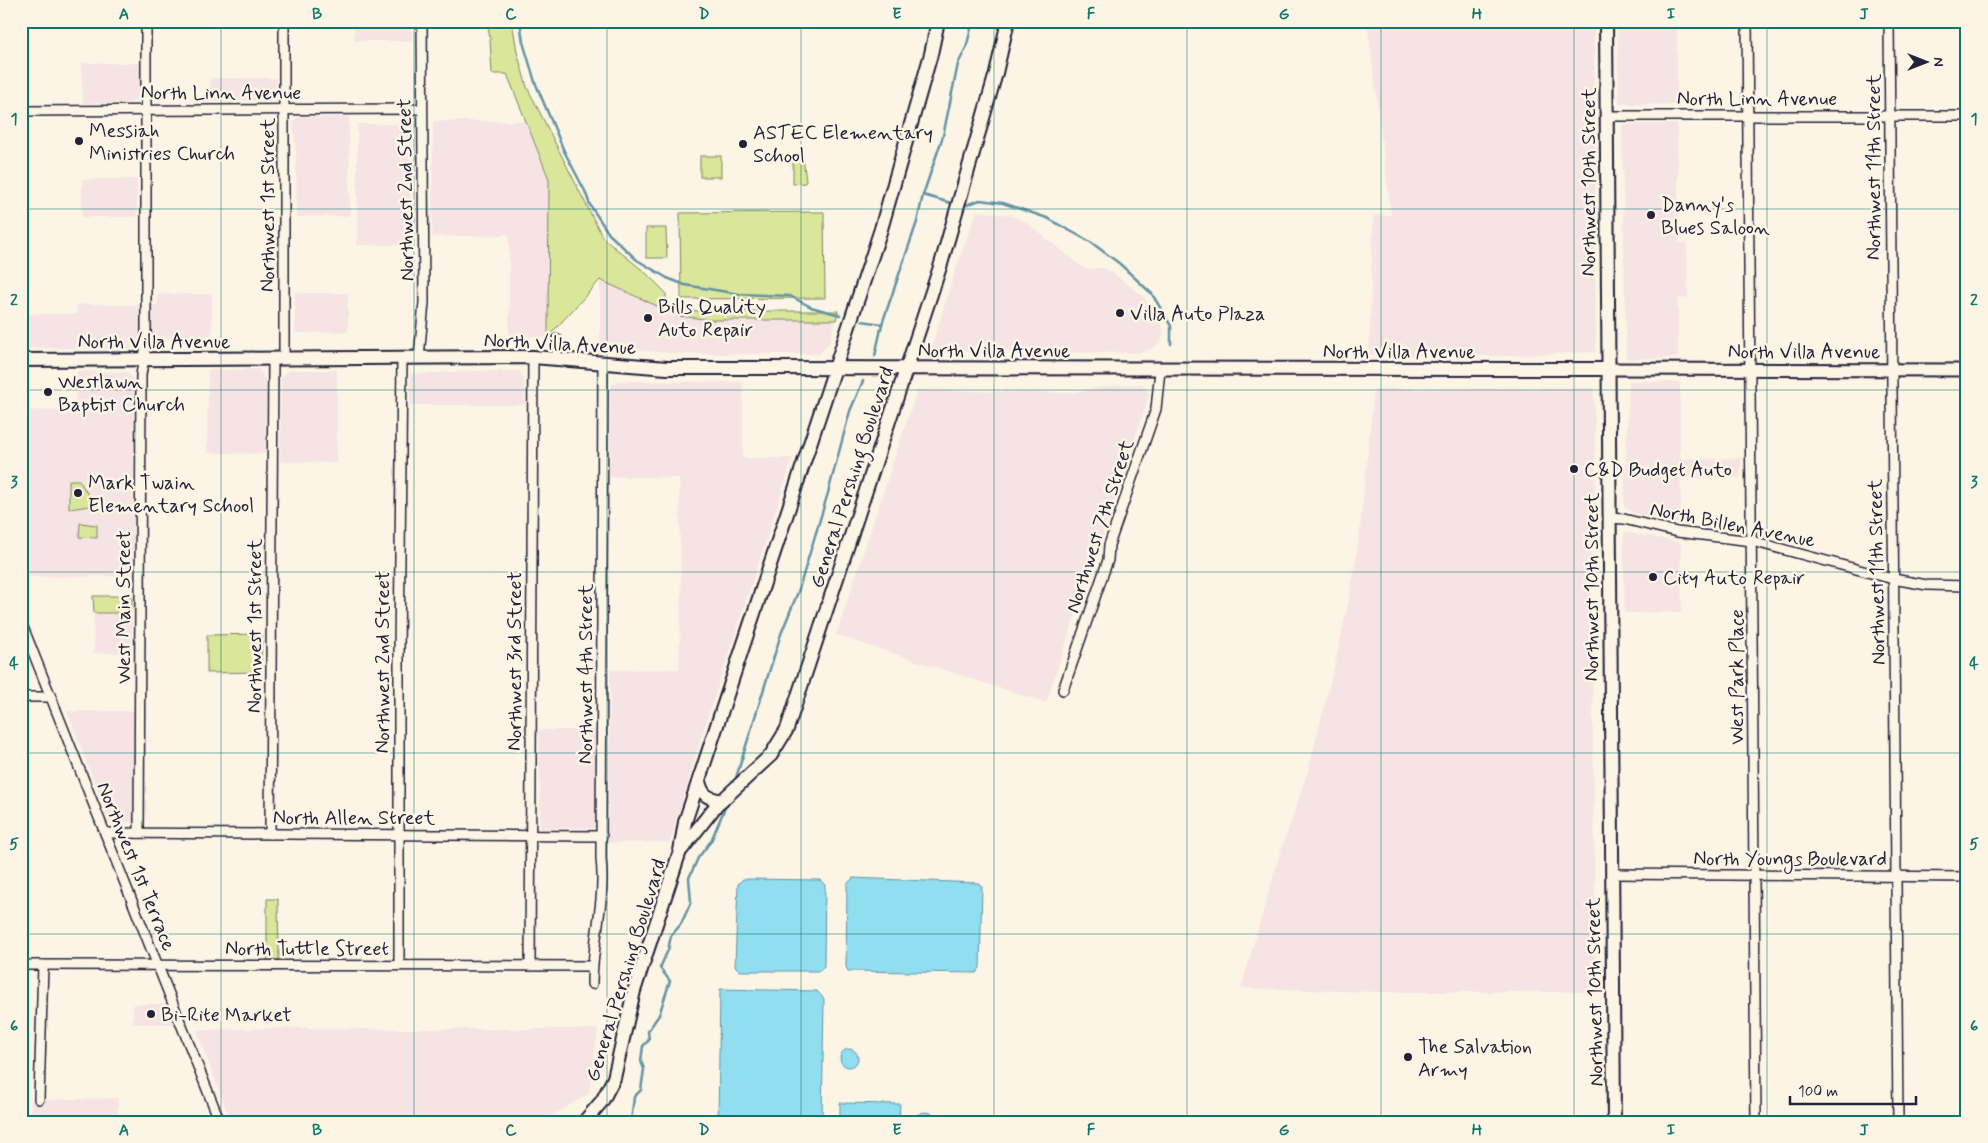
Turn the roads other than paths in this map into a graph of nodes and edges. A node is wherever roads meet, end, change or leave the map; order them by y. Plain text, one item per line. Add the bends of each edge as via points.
1 (146, 21) edge
2 (284, 21) edge
3 (422, 21) edge
4 (938, 21) edge
5 (1008, 21) edge
6 (1606, 21) edge
7 (1747, 21) edge
8 (1889, 21) edge
9 (422, 109) junction
10 (146, 110) junction
11 (284, 110) junction
12 (21, 111) edge
13 (1607, 116) junction
14 (1748, 116) junction
15 (1890, 116) junction
16 (1967, 116) edge
17 (557, 339) dead end
18 (402, 358) junction
19 (419, 358) junction
20 (533, 358) junction
21 (557, 358) junction
22 (144, 359) junction
23 (278, 359) junction
24 (21, 360) edge
25 (604, 362) junction
26 (836, 368) junction
27 (906, 368) junction
28 (1160, 370) junction
29 (1609, 370) junction
30 (1750, 370) junction
31 (1891, 370) junction
32 (1967, 370) edge
33 (1610, 518) junction
34 (1752, 541) junction
35 (1894, 579) junction
36 (1967, 586) edge
37 (21, 622) edge
38 (1063, 690) dead end
39 (21, 697) edge
40 (51, 697) junction
41 (699, 781) junction
42 (722, 801) junction
43 (105, 833) junction
44 (139, 833) junction
45 (270, 834) junction
46 (400, 834) junction
47 (530, 836) junction
48 (602, 836) junction
49 (680, 851) junction
50 (1612, 874) junction
51 (1754, 875) junction
52 (1896, 876) junction
53 (1967, 877) edge
54 (21, 965) edge
55 (43, 965) junction
56 (158, 965) junction
57 (400, 965) junction
58 (530, 966) junction
59 (592, 966) junction
60 (592, 984) dead end
61 (39, 1099) dead end
62 (220, 1122) edge
63 (584, 1122) edge
64 (1614, 1122) edge
65 (1756, 1122) edge
66 (1898, 1122) edge

1 - 10 street, West Main Street
2 - 11 street, Northwest 1st Street
3 - 9 street, Northwest 2nd Street
4 - 26 main road, General Pershing Boulevard via 881,229
5 - 27 main road, General Pershing Boulevard via 954,218
6 - 13 main road, Northwest 10th Street
7 - 14 street, West Park Place
8 - 15 street, Northwest 11th Street
9 - 11 street, North Linn Avenue
9 - 19 street, Northwest 2nd Street via 424,302
10 - 11 street, North Linn Avenue
10 - 12 street, North Linn Avenue
10 - 22 street, West Main Street
11 - 23 street, Northwest 1st Street
13 - 14 street, North Linn Avenue
13 - 29 main road, Northwest 10th Street
14 - 15 street, North Linn Avenue
14 - 30 street, West Park Place
15 - 16 street, North Linn Avenue
15 - 31 street, Northwest 11th Street
17 - 21 street
18 - 19 main road, North Villa Avenue
18 - 23 main road, North Villa Avenue
18 - 46 street, Northwest 2nd Street
19 - 20 main road, North Villa Avenue
20 - 21 main road, North Villa Avenue
20 - 47 street, Northwest 3rd Street
21 - 25 main road, North Villa Avenue
22 - 23 main road, North Villa Avenue
22 - 24 main road, North Villa Avenue
22 - 44 street, West Main Street
23 - 45 street, Northwest 1st Street
25 - 26 main road, North Villa Avenue via 667,368
25 - 48 street, Northwest 4th Street
26 - 27 main road, North Villa Avenue
26 - 41 main road, General Pershing Boulevard
27 - 28 main road, North Villa Avenue
27 - 42 main road, General Pershing Boulevard via 787,729 771,755
28 - 29 main road, North Villa Avenue
28 - 38 street, Northwest 7th Street via 1156,409 1108,546 1108,560
29 - 30 street, North Villa Avenue
29 - 33 main road, Northwest 10th Street
30 - 31 street, North Villa Avenue
30 - 34 street, West Park Place
31 - 32 street, North Villa Avenue
31 - 35 street, Northwest 11th Street
33 - 34 street, North Billen Avenue via 1624,518 1677,532
33 - 50 main road, Northwest 10th Street
34 - 35 street, North Billen Avenue
34 - 51 street, West Park Place
35 - 36 street, North Billen Avenue via 1927,585
35 - 52 street, Northwest 11th Street
37 - 40 street, Northwest 1st Terrace
39 - 40 street
40 - 43 street, Northwest 1st Terrace
41 - 42 main road via 706,796
41 - 49 main road, General Pershing Boulevard via 685,822
42 - 49 main road, General Pershing Boulevard
43 - 44 street, North Allen Street
43 - 56 street, Northwest 1st Terrace
44 - 45 street, North Allen Street
45 - 46 street, North Allen Street
46 - 47 street, North Allen Street
46 - 57 street, Northwest 2nd Street
47 - 48 street, North Allen Street
47 - 58 street, Northwest 3rd Street
48 - 59 street, Northwest 4th Street via 603,880
49 - 63 main road, General Pershing Boulevard via 634,991 614,1078 602,1101
50 - 51 street, North Youngs Boulevard
50 - 64 main road, Northwest 10th Street
51 - 52 street, North Youngs Boulevard
51 - 65 street, West Park Place
52 - 53 street, North Youngs Boulevard
52 - 66 street, Northwest 11th Street
54 - 55 street, North Tuttle Street
55 - 56 street, North Tuttle Street
55 - 61 street
56 - 57 street, North Tuttle Street
56 - 62 street, Northwest 1st Terrace
57 - 58 street, North Tuttle Street
58 - 59 street, North Tuttle Street
59 - 60 street, Northwest 4th Street

